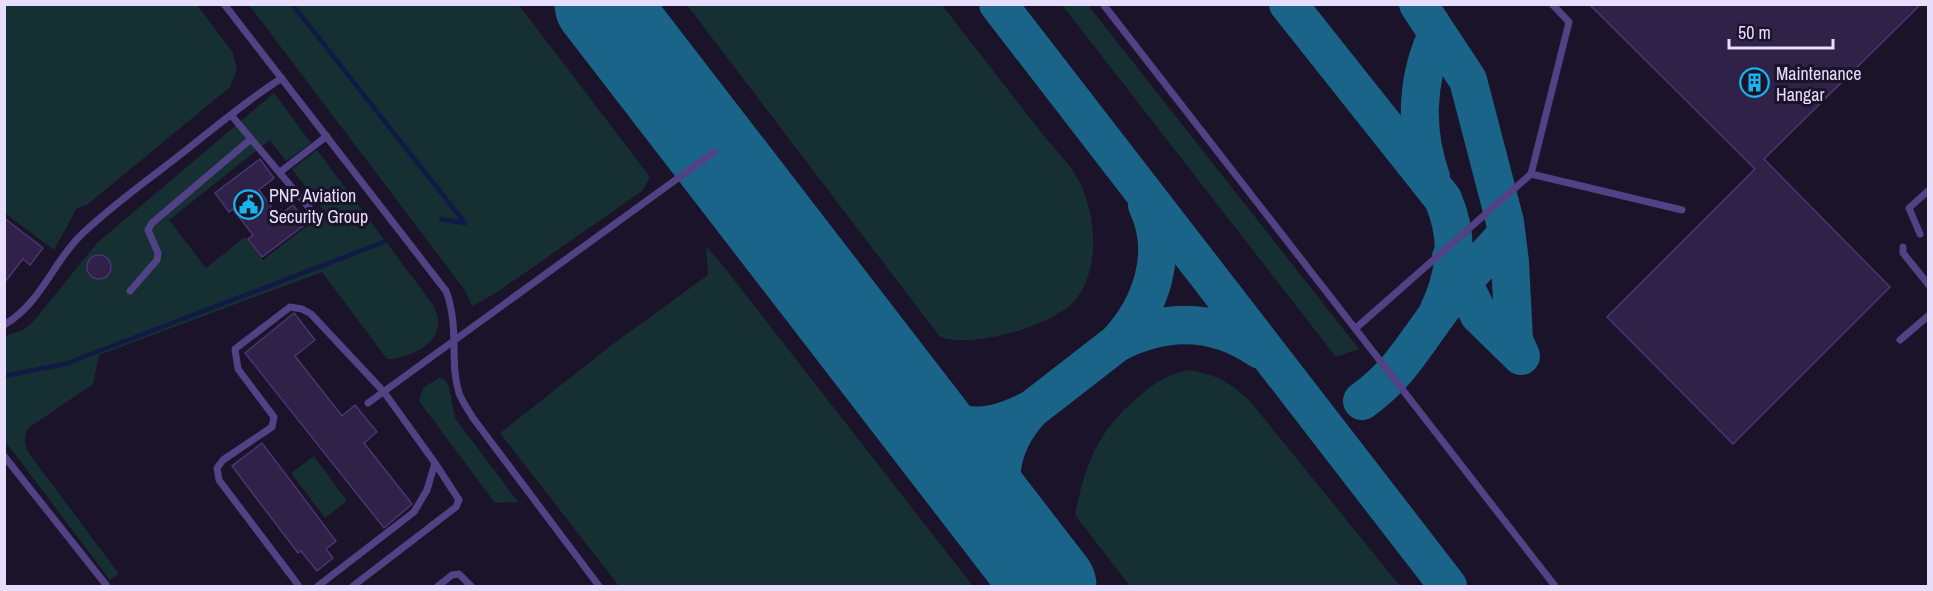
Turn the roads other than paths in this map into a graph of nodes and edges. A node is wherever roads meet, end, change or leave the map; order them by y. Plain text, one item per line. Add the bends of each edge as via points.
1 (224, 4) edge
2 (1103, 4) edge
3 (1552, 4) edge
4 (282, 78) junction
5 (231, 115) junction
6 (327, 136) junction
7 (251, 139) junction
8 (714, 152) dead end
9 (280, 172) junction
10 (1531, 174) junction
11 (1929, 191) edge
12 (1682, 210) dead end
13 (316, 216) dead end
14 (1920, 234) dead end
15 (1903, 248) dead end
16 (1929, 284) edge
17 (130, 291) dead end
18 (1929, 316) edge
19 (4, 325) edge
20 (1356, 328) junction
21 (456, 339) junction
22 (1900, 340) dead end
23 (384, 392) junction
24 (368, 403) dead end
25 (4, 456) edge
26 (435, 462) junction
27 (107, 586) edge
28 (299, 586) edge
29 (318, 586) edge
30 (353, 586) edge
31 (438, 586) edge
32 (471, 586) edge
33 (599, 586) edge
34 (1555, 586) edge

1 - 4 lane
2 - 20 lane
3 - 10 lane via 1569,22
4 - 5 lane
4 - 6 lane
5 - 7 lane
5 - 19 lane via 99,219 60,258 54,273 27,309
6 - 9 lane
6 - 21 lane via 446,291 454,311
7 - 9 lane
7 - 17 lane via 152,223 148,230 158,260
8 - 21 lane
9 - 13 lane
10 - 12 lane
10 - 20 lane
11 - 14 lane via 1909,208
15 - 16 lane
18 - 22 lane
20 - 34 lane
21 - 23 lane
21 - 33 lane via 459,393 472,418
23 - 24 lane
23 - 26 lane
23 - 28 lane via 302,309 290,307 236,349 238,369 274,422 223,460 217,468 219,480
25 - 27 lane
26 - 29 lane via 427,490 414,512
26 - 30 lane via 456,492 456,507
31 - 32 lane via 459,574

